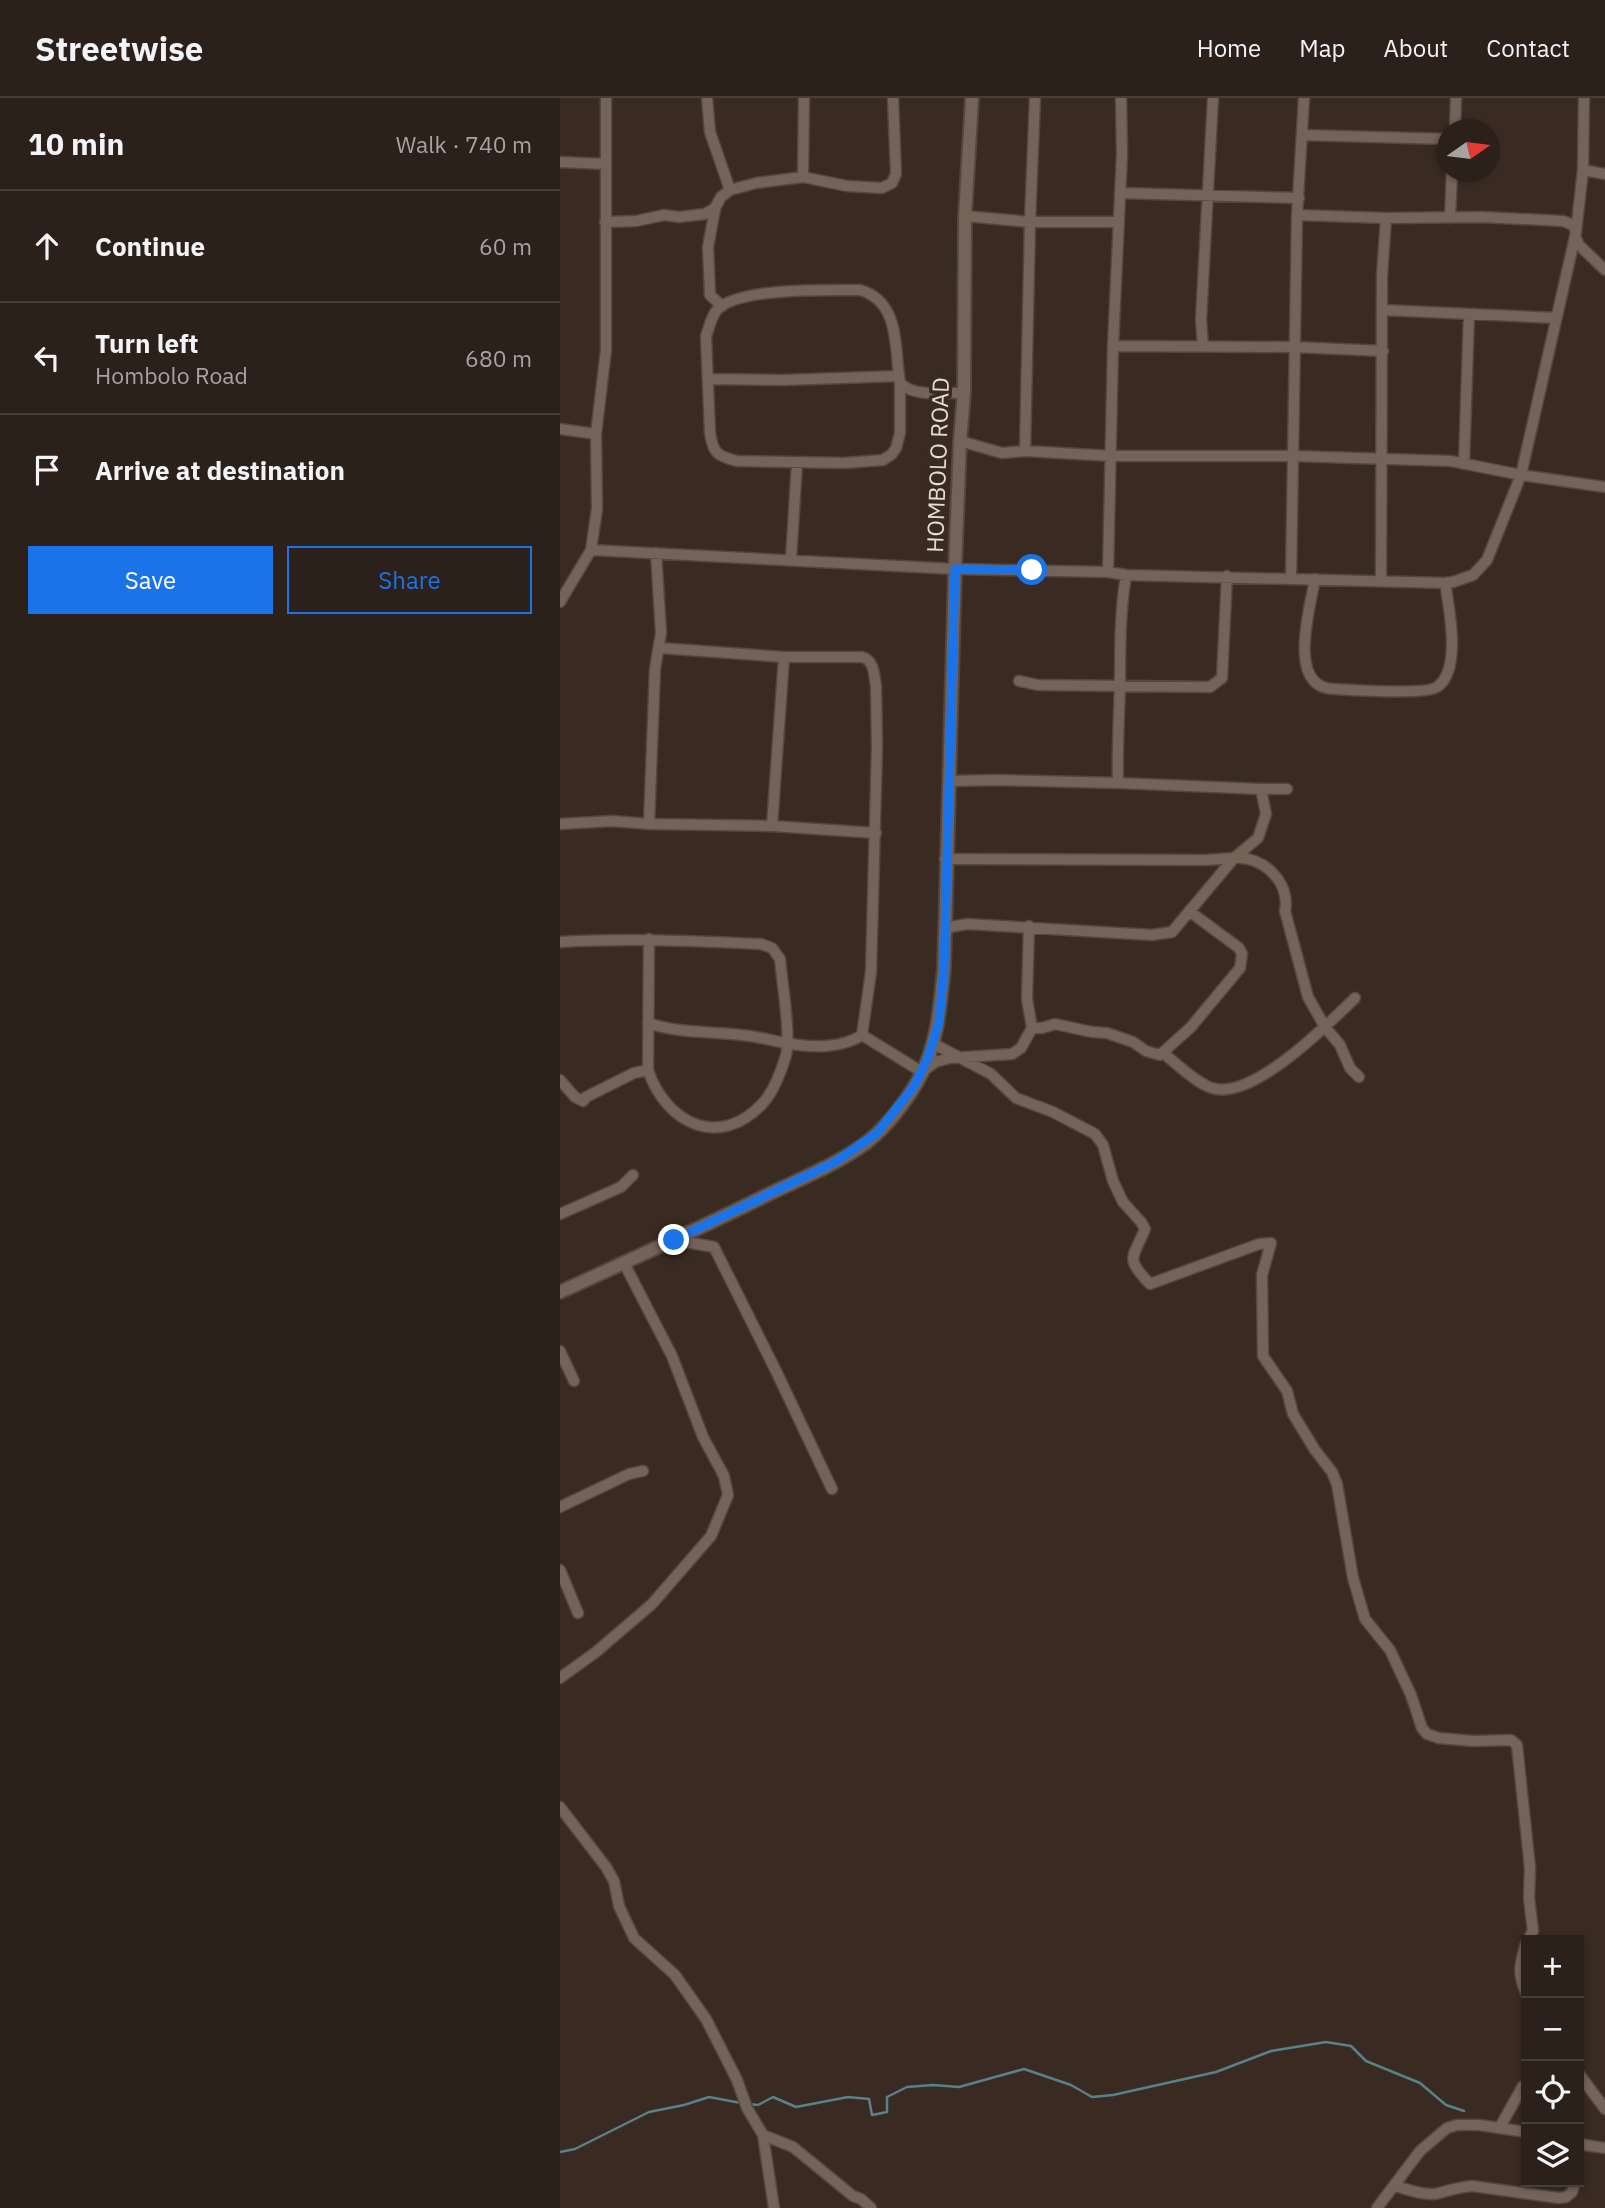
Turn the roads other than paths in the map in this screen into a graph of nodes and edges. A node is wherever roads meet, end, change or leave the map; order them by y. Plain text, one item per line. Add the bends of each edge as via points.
1 (606, 98) edge
2 (707, 98) edge
3 (804, 98) edge
4 (893, 98) edge
5 (972, 98) edge
6 (1035, 98) edge
7 (1121, 98) edge
8 (1213, 98) edge
9 (1304, 98) edge
10 (1456, 98) edge
11 (1584, 98) edge
12 (1455, 119) edge
13 (1302, 135) junction
14 (1437, 139) edge
15 (560, 162) edge
16 (605, 164) junction
17 (1583, 170) junction
18 (1605, 174) edge
19 (803, 177) junction
20 (1452, 182) edge
21 (730, 191) junction
22 (1120, 193) junction
23 (1208, 196) junction
24 (1299, 198) junction
25 (715, 208) junction
26 (1297, 215) junction
27 (965, 216) junction
28 (1385, 218) junction
29 (1450, 218) junction
30 (605, 222) junction
31 (1030, 222) junction
32 (1119, 222) junction
33 (1575, 234) junction
34 (1605, 270) edge
35 (722, 306) junction
36 (1383, 310) junction
37 (1469, 314) junction
38 (1556, 318) junction
39 (1113, 346) junction
40 (1203, 346) junction
41 (1294, 347) junction
42 (1383, 351) junction
43 (709, 379) junction
44 (900, 379) junction
45 (964, 393) junction
46 (560, 429) edge
47 (596, 434) junction
48 (960, 441) junction
49 (1025, 451) junction
50 (1112, 456) junction
51 (1294, 456) junction
52 (1381, 460) junction
53 (797, 463) junction
54 (1464, 464) junction
55 (1521, 475) junction
56 (1605, 487) edge
57 (591, 550) junction
58 (656, 553) junction
59 (791, 559) junction
60 (955, 569) junction
61 (1108, 572) junction
62 (1126, 575) junction
63 (1227, 576) junction
64 (1291, 578) junction
65 (1315, 579) junction
66 (1381, 581) junction
67 (1445, 583) junction
68 (560, 603) edge
69 (660, 648) junction
70 (784, 657) junction
71 (1019, 681) dead end
72 (1119, 686) junction
73 (950, 781) junction
74 (1118, 783) junction
75 (1261, 789) junction
76 (1287, 789) dead end
77 (560, 824) edge
78 (649, 824) junction
79 (772, 826) junction
80 (876, 833) junction
81 (1234, 858) junction
82 (945, 859) junction
83 (1189, 911) junction
84 (1029, 926) junction
85 (945, 928) junction
86 (649, 939) junction
87 (560, 942) edge
88 (1355, 998) dead end
89 (648, 1023) junction
90 (1325, 1027) junction
91 (1032, 1028) junction
92 (862, 1035) junction
93 (932, 1043) junction
94 (788, 1044) junction
95 (1163, 1053) junction
96 (961, 1057) junction
97 (648, 1070) junction
98 (922, 1072) junction
99 (1359, 1077) dead end
100 (560, 1080) edge
101 (633, 1175) dead end
102 (560, 1214) edge
103 (674, 1240) junction
104 (624, 1263) junction
105 (560, 1292) edge
106 (560, 1351) edge
107 (573, 1381) dead end
108 (643, 1471) dead end
109 (832, 1489) dead end
110 (560, 1507) edge
111 (560, 1570) edge
112 (578, 1613) dead end
113 (560, 1678) edge
114 (560, 1807) edge
115 (1531, 1935) edge
116 (1521, 1962) edge
117 (1521, 1980) edge
118 (1584, 2080) edge
119 (1521, 2091) edge
120 (1605, 2109) edge
121 (1500, 2127) junction
122 (1521, 2131) edge
123 (763, 2135) junction
124 (1584, 2146) edge
125 (1605, 2148) edge
126 (1395, 2186) junction
127 (1566, 2202) edge
128 (774, 2208) edge
129 (871, 2208) edge
130 (1377, 2208) edge

1 - 16 street
2 - 21 street via 710,132
3 - 19 street
4 - 19 street via 896,174 892,183 864,188
5 - 27 street, HOMBOLO ROAD
6 - 31 street
7 - 22 street
8 - 23 street
9 - 13 street
10 - 12 street
11 - 17 street
13 - 14 street
13 - 24 street
15 - 16 street
16 - 30 street
17 - 18 street
17 - 33 street
19 - 21 street
20 - 29 street
21 - 25 street
22 - 23 street
22 - 32 street
23 - 24 street
23 - 40 street via 1200,320
24 - 26 street
25 - 30 street via 688,217
25 - 35 street via 708,247 710,295
26 - 28 street
26 - 41 street
27 - 31 street
27 - 45 street, HOMBOLO ROAD
28 - 29 street
28 - 36 street
29 - 33 street via 1563,221 1573,225
30 - 47 street via 606,350
31 - 32 street
31 - 49 street
32 - 39 street
33 - 34 street via 1579,245
33 - 38 street
35 - 43 street via 706,336
35 - 44 street via 763,294 871,293 887,308 891,319
36 - 37 street
36 - 42 street
37 - 38 street
37 - 54 street
38 - 55 street
39 - 40 street
39 - 50 street
40 - 41 street
41 - 42 street
41 - 51 street
42 - 52 street
43 - 44 street
43 - 53 street via 710,433 717,454 737,461
44 - 45 street via 911,391
44 - 53 street via 900,433 892,454 872,462
45 - 48 street, HOMBOLO ROAD
46 - 47 street
47 - 57 street via 597,509
48 - 49 street via 1002,453
48 - 60 street, HOMBOLO ROAD
49 - 50 street
50 - 51 street
50 - 61 street
51 - 52 street
51 - 64 street
52 - 54 street
52 - 66 street
53 - 59 street
54 - 55 street
55 - 56 street
55 - 67 street via 1487,561 1473,575
57 - 58 street
57 - 68 street
58 - 59 street
58 - 69 street
59 - 60 street
60 - 61 street
60 - 73 street, HOMBOLO ROAD
61 - 62 street
62 - 63 street
62 - 72 street
63 - 64 street
63 - 72 street via 1219,682 1210,687
64 - 65 street
65 - 66 street
65 - 67 street via 1306,660 1308,672 1325,689 1437,687 1448,670 1451,650
66 - 67 street
69 - 70 street
69 - 78 street via 655,669
70 - 79 street
70 - 80 street via 862,657 871,663 876,698
71 - 72 street
72 - 74 street
73 - 74 street
73 - 82 street, HOMBOLO ROAD
74 - 75 street
75 - 76 street
75 - 81 street via 1266,814 1258,838
77 - 78 street
78 - 79 street
79 - 80 street
80 - 92 street via 871,972
81 - 82 street
81 - 83 street
81 - 90 street via 1262,864 1281,883 1308,997
82 - 85 street, HOMBOLO ROAD
83 - 84 street via 1172,932 1152,935
83 - 95 street via 1239,948 1240,968
84 - 85 street
84 - 91 street via 1027,999
85 - 93 street, HOMBOLO ROAD via 939,1022
86 - 87 street
86 - 89 street
86 - 94 street via 772,948 780,960
88 - 90 street
89 - 94 street
89 - 97 street
90 - 95 street via 1284,1061 1227,1091 1206,1086
90 - 99 street
91 - 95 street via 1055,1024 1107,1033 1146,1051
91 - 96 street via 1012,1054
92 - 94 street via 832,1045
92 - 98 street
93 - 96 street
93 - 98 street, HOMBOLO ROAD
94 - 97 street via 780,1073 763,1103 736,1124 722,1127 697,1125 677,1116 660,1098
96 - 98 street via 935,1062
96 - 115 street via 991,1074 1016,1098 1095,1135 1103,1145 1123,1202 1144,1229 1132,1254 1150,1284 1271,1243 1262,1275 1263,1356 1337,1484 1365,1619 1391,1650 1427,1734 1473,1741 1511,1740 1517,1745 1530,1868
97 - 100 street via 583,1101
98 - 103 street, HOMBOLO ROAD via 904,1101 865,1143
101 - 102 street via 621,1187
103 - 104 street, HOMBOLO ROAD
103 - 109 street via 714,1247
104 - 105 street, HOMBOLO ROAD
104 - 113 street via 672,1356 728,1495 710,1536 652,1604
106 - 107 street
108 - 110 street
111 - 112 street
114 - 123 street via 607,1867 634,1938 675,1975 706,2019
116 - 117 street
118 - 120 street
119 - 121 street
121 - 122 street
121 - 126 street via 1447,2128 1420,2151
123 - 128 street
123 - 129 street via 793,2147
124 - 125 street
126 - 127 street via 1430,2194 1472,2186
126 - 130 street

